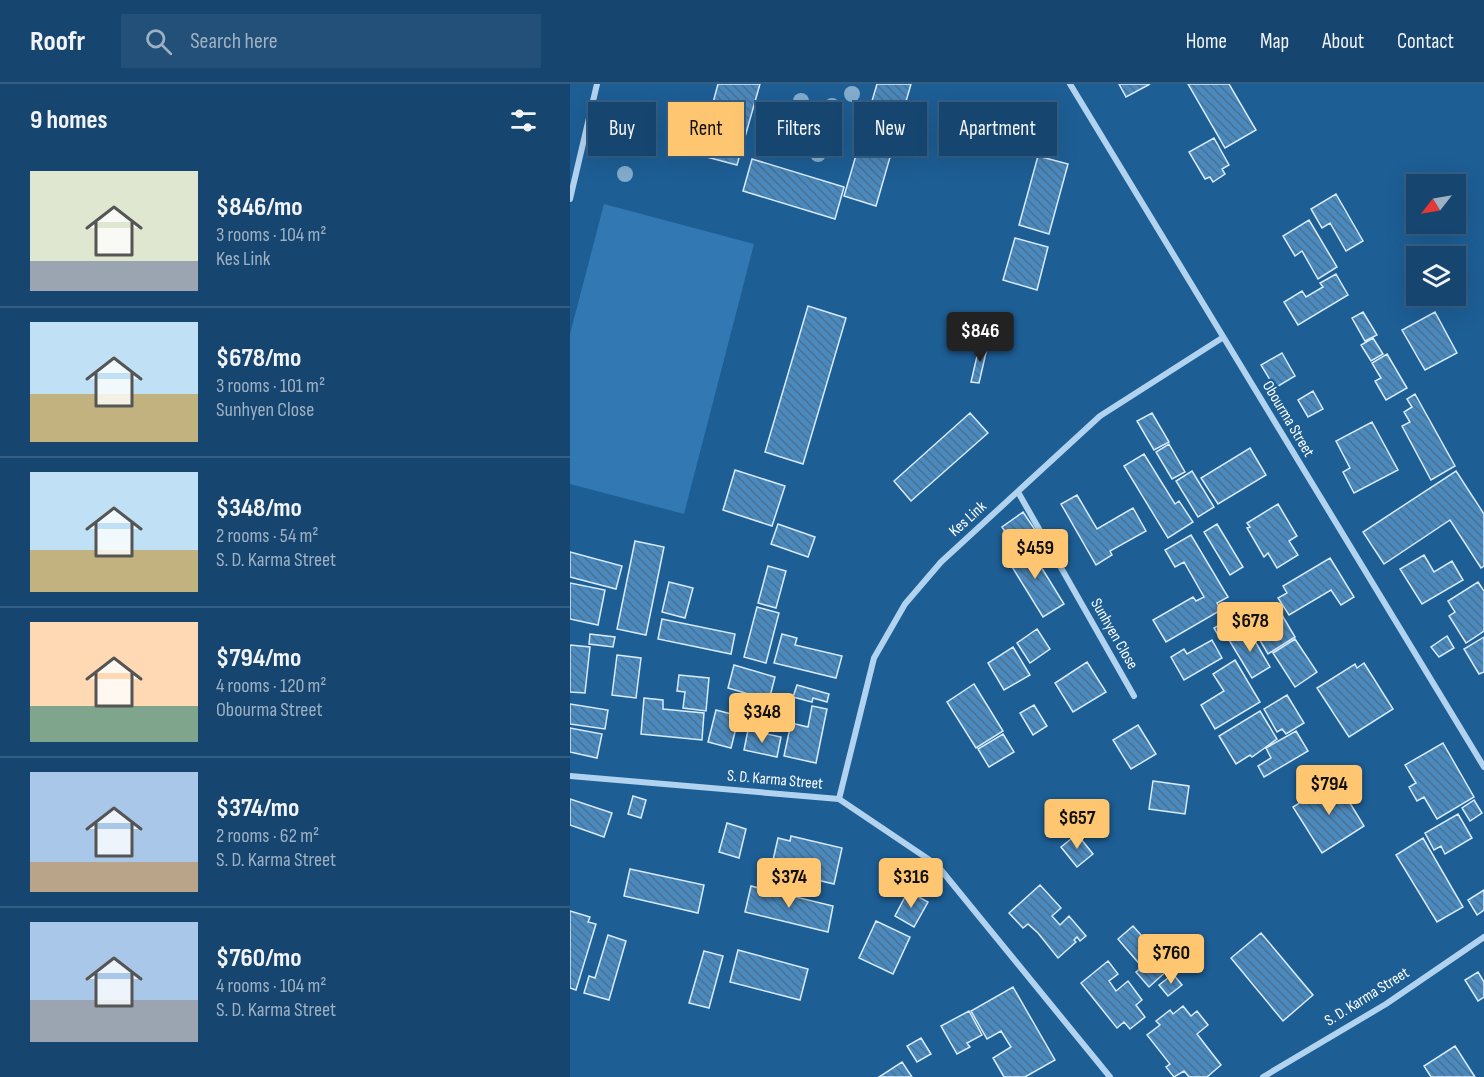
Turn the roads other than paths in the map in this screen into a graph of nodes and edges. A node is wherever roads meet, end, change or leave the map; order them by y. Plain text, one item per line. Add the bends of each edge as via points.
1 (597, 84) edge
2 (1070, 84) edge
3 (570, 199) edge
4 (1222, 338) junction
5 (1018, 492) junction
6 (1134, 696) dead end
7 (1484, 767) edge
8 (570, 776) edge
9 (839, 799) junction
10 (1484, 937) edge
11 (1110, 1077) edge
12 (1263, 1077) edge

1 - 3 street
2 - 4 street, Obourma Street
4 - 5 street, Kes Link via 1100,416
4 - 7 street, Obourma Street
5 - 6 street, Sunhyen Close
5 - 9 street, Kes Link via 941,562 905,604 874,658
8 - 9 street, S. D. Karma Street
9 - 11 street, S. D. Karma Street via 937,865
10 - 12 street, S. D. Karma Street via 1386,1004

